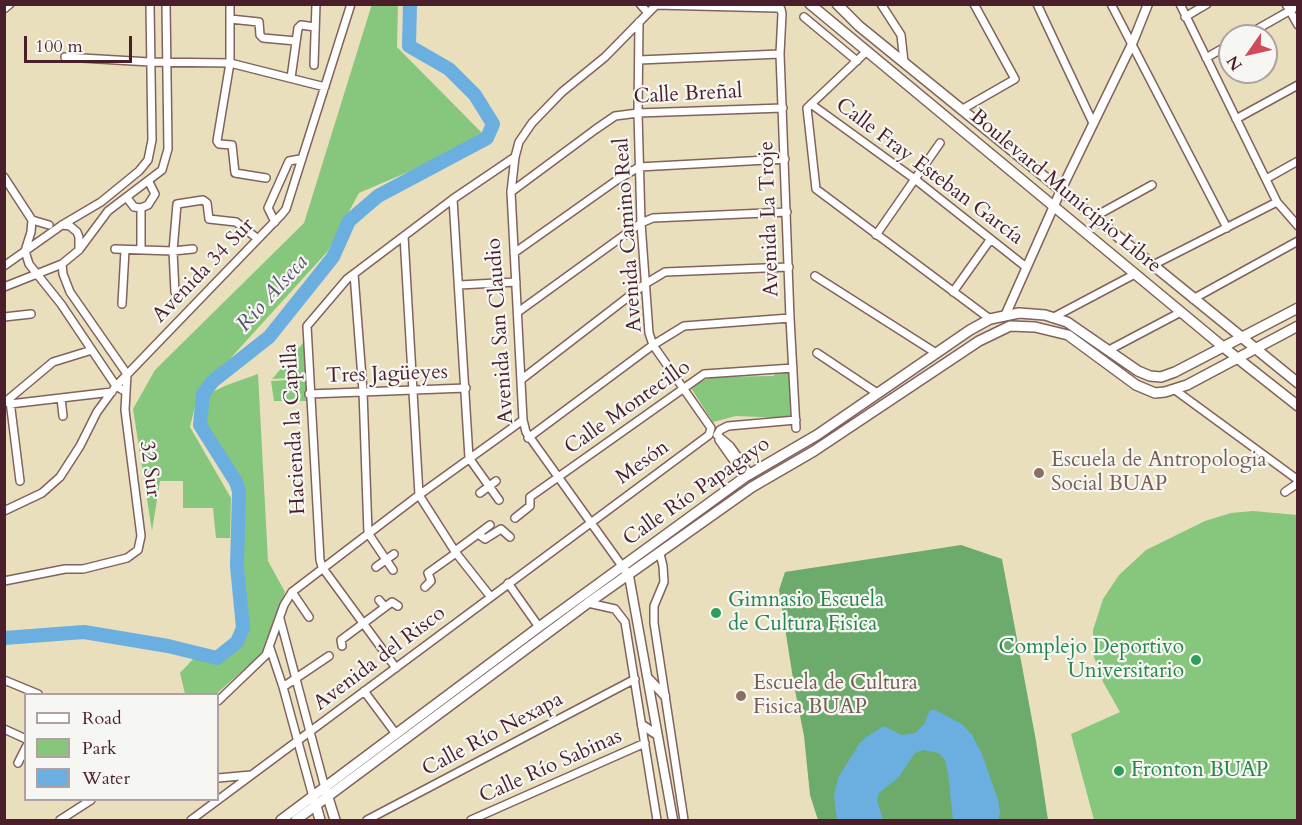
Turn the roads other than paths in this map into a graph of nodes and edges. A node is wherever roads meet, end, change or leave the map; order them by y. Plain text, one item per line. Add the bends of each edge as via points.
1 (10, 4) edge
2 (150, 4) edge
3 (166, 4) edge
4 (316, 4) edge
5 (351, 4) edge
6 (640, 4) edge
7 (810, 4) edge
8 (837, 4) edge
9 (881, 4) edge
10 (974, 4) edge
11 (1037, 4) edge
12 (1111, 4) edge
13 (1148, 4) edge
14 (1180, 4) edge
15 (1207, 4) edge
16 (656, 5) edge
17 (1298, 6) edge
18 (230, 7) edge
19 (1288, 8) edge
20 (4, 9) edge
21 (648, 13) junction
22 (804, 16) dead end
23 (1185, 17) junction
24 (230, 20) junction
25 (639, 22) junction
26 (1263, 24) edge
27 (1298, 25) edge
28 (315, 27) junction
29 (296, 41) junction
30 (1131, 44) junction
31 (867, 51) junction
32 (1218, 51) edge
33 (780, 54) junction
34 (65, 57) dead end
35 (1206, 58) junction
36 (639, 60) junction
37 (167, 61) junction
38 (857, 61) junction
39 (150, 62) junction
40 (904, 62) junction
41 (230, 63) junction
42 (314, 65) dead end
43 (291, 78) junction
44 (1298, 85) edge
45 (325, 87) junction
46 (811, 104) junction
47 (783, 108) junction
48 (961, 110) junction
49 (638, 113) junction
50 (1236, 119) junction
51 (1093, 123) junction
52 (940, 143) dead end
53 (515, 157) junction
54 (300, 159) junction
55 (785, 159) junction
56 (1298, 161) edge
57 (639, 167) junction
58 (4, 177) edge
59 (266, 178) dead end
60 (1266, 179) junction
61 (916, 180) junction
62 (149, 182) junction
63 (1152, 185) dead end
64 (1060, 190) junction
65 (511, 192) junction
66 (126, 198) junction
67 (453, 199) junction
68 (1277, 202) junction
69 (1053, 206) junction
70 (141, 208) junction
71 (787, 212) junction
72 (1094, 217) junction
73 (32, 220) junction
74 (275, 222) junction
75 (641, 223) junction
76 (49, 225) dead end
77 (62, 225) junction
78 (1298, 226) edge
79 (1227, 228) junction
80 (876, 235) junction
81 (404, 236) junction
82 (258, 238) junction
83 (990, 240) junction
84 (1298, 241) edge
85 (116, 249) dead end
86 (193, 249) dead end
87 (79, 250) junction
88 (125, 250) junction
89 (141, 250) junction
90 (173, 250) junction
91 (25, 251) junction
92 (514, 253) junction
93 (62, 264) junction
94 (1152, 265) junction
95 (4, 266) edge
96 (789, 267) junction
97 (1026, 267) junction
98 (38, 274) junction
99 (354, 274) junction
100 (1135, 274) junction
101 (815, 276) dead end
102 (516, 282) junction
103 (459, 285) junction
104 (645, 285) junction
105 (4, 287) edge
106 (175, 292) dead end
107 (953, 292) junction
108 (1193, 299) junction
109 (122, 304) dead end
110 (1298, 308) edge
111 (518, 312) junction
112 (1181, 312) junction
113 (31, 314) dead end
114 (1005, 316) junction
115 (4, 317) edge
116 (790, 318) junction
117 (1052, 318) junction
118 (990, 319) junction
119 (1298, 326) edge
120 (1241, 337) junction
121 (653, 345) junction
122 (1222, 346) junction
123 (1254, 348) junction
124 (92, 350) junction
125 (1109, 350) junction
126 (817, 353) dead end
127 (936, 354) junction
128 (1237, 358) junction
129 (793, 368) junction
130 (127, 374) junction
131 (522, 379) junction
132 (1298, 383) edge
133 (466, 388) junction
134 (683, 388) junction
135 (114, 389) junction
136 (413, 389) junction
137 (1175, 390) junction
138 (363, 391) junction
139 (126, 393) junction
140 (877, 393) junction
141 (309, 394) junction
142 (61, 398) junction
143 (8, 402) edge
144 (1298, 406) edge
145 (63, 416) dead end
146 (523, 420) junction
147 (796, 420) junction
148 (711, 428) joint
149 (796, 428) dead end
150 (528, 438) junction
151 (469, 458) junction
152 (747, 475) junction
153 (558, 478) junction
154 (20, 481) dead end
155 (496, 481) dead end
156 (1298, 482) edge
157 (489, 486) junction
158 (1285, 492) dead end
159 (480, 493) dead end
160 (419, 495) junction
161 (499, 500) dead end
162 (4, 511) edge
163 (514, 518) dead end
164 (590, 523) junction
165 (490, 525) dead end
166 (368, 533) junction
167 (478, 534) junction
168 (510, 537) dead end
169 (456, 552) junction
170 (394, 554) dead end
171 (660, 554) junction
172 (386, 560) junction
173 (622, 566) junction
174 (322, 567) junction
175 (376, 567) dead end
176 (393, 570) dead end
177 (628, 576) junction
178 (4, 581) edge
179 (508, 583) junction
180 (425, 587) dead end
181 (292, 592) junction
182 (490, 596) junction
183 (379, 600) dead end
184 (588, 603) junction
185 (398, 606) dead end
186 (385, 608) junction
187 (309, 617) dead end
188 (280, 618) junction
189 (364, 623) junction
190 (539, 627) junction
191 (341, 643) dead end
192 (270, 648) junction
193 (329, 656) dead end
194 (396, 668) junction
195 (648, 678) junction
196 (296, 679) junction
197 (635, 679) junction
198 (4, 680) edge
199 (283, 687) junction
200 (364, 691) junction
201 (36, 693) edge
202 (665, 696) junction
203 (219, 700) edge
204 (642, 725) junction
205 (4, 729) edge
206 (310, 733) junction
207 (396, 734) junction
208 (656, 734) junction
209 (24, 738) edge
210 (298, 742) junction
211 (645, 743) junction
212 (24, 751) edge
213 (18, 763) dead end
214 (252, 775) junction
215 (219, 778) edge
216 (327, 792) junction
217 (219, 799) edge
218 (90, 801) edge
219 (216, 801) edge
220 (314, 801) junction
221 (657, 818) edge
222 (60, 820) edge
223 (190, 820) edge
224 (281, 820) edge
225 (296, 820) edge
226 (320, 820) edge
227 (335, 820) edge
228 (368, 820) edge
229 (471, 820) edge
230 (647, 820) edge
231 (673, 820) edge
232 (684, 820) edge

1 - 20 street
2 - 39 street
3 - 37 street
4 - 28 street
5 - 45 street, Avenida 34 Sur
6 - 21 street
7 - 31 main road, Boulevard Municipio Libre
8 - 40 main road, Boulevard Municipio Libre
9 - 40 street via 901,35
10 - 48 street via 1015,78
11 - 51 street
12 - 30 street
13 - 30 street
14 - 23 street
15 - 23 street
16 - 21 street, Avenida San Claudio
16 - 33 street, Avenida La Troje via 781,9
17 - 19 street
18 - 24 street
19 - 26 street
19 - 27 street
21 - 25 street, Avenida San Claudio
22 - 38 street
23 - 35 street
24 - 29 street via 259,22 263,38
24 - 41 street
25 - 36 street, Avenida Camino Real
25 - 53 street, Avenida San Claudio via 532,123 519,142
28 - 29 street via 299,26
28 - 42 street
29 - 43 street
30 - 51 street
30 - 79 street
31 - 38 street
31 - 69 main road, Boulevard Municipio Libre
32 - 35 street
33 - 36 street
33 - 47 street, Avenida La Troje
34 - 39 street
35 - 50 street
36 - 49 street, Avenida Camino Real
37 - 39 street
37 - 41 street
37 - 62 street via 168,149 162,170
38 - 46 street
39 - 77 street via 152,140 148,159 101,202
40 - 48 main road, Boulevard Municipio Libre
41 - 43 street
41 - 59 street via 217,143 232,145 235,173
43 - 45 street
44 - 50 street
45 - 54 street, Avenida 34 Sur
46 - 61 street, Calle Fray Esteban García
46 - 80 street via 807,108 816,189
47 - 49 street, Calle Breñal
47 - 55 street, Avenida La Troje
48 - 64 main road, Boulevard Municipio Libre
49 - 57 street, Avenida Camino Real
49 - 65 street, Calle Breñal via 611,119
50 - 60 street
51 - 64 street
52 - 61 street
53 - 65 street, Avenida San Claudio
53 - 67 street, Hacienda la Capilla
54 - 74 street, Avenida 34 Sur via 286,209
54 - 74 street via 289,161 268,208
55 - 57 street
55 - 71 street, Avenida La Troje
56 - 60 street
57 - 75 street, Avenida Camino Real
57 - 92 street
58 - 73 street
60 - 68 street
61 - 80 street
61 - 83 street, Calle Fray Esteban García
62 - 66 street
62 - 70 street via 155,194
63 - 72 street
64 - 69 street
64 - 72 main road, Boulevard Municipio Libre
65 - 92 street, Avenida San Claudio
66 - 70 street via 134,207
66 - 87 street via 101,218
67 - 81 street, Hacienda la Capilla
67 - 103 street
68 - 78 street
68 - 79 street
69 - 97 street
69 - 100 main road, Boulevard Municipio Libre
70 - 89 street
71 - 75 street via 658,216
71 - 96 street, Avenida La Troje
72 - 94 main road, Boulevard Municipio Libre
73 - 76 street
73 - 91 street
74 - 82 street, Avenida 34 Sur
75 - 104 street, Avenida Camino Real
75 - 111 street
77 - 87 street via 77,232
77 - 91 street
79 - 94 street
80 - 107 street
81 - 99 street, Hacienda la Capilla
81 - 136 street
82 - 90 street via 233,221 209,219 205,201 177,204
82 - 130 street, Avenida 34 Sur
83 - 97 street, Calle Fray Esteban García
83 - 107 street
84 - 108 street
85 - 88 street
86 - 90 street
87 - 93 street
88 - 89 street
88 - 109 street
89 - 90 street
90 - 106 street
91 - 95 street
91 - 98 street
92 - 102 street, Avenida San Claudio
93 - 98 street
93 - 130 street via 70,292
94 - 108 main road, Boulevard Municipio Libre
96 - 104 street via 668,272
96 - 116 street, Avenida La Troje
97 - 114 street
98 - 105 street
98 - 124 street
99 - 138 street
99 - 141 street, Hacienda la Capilla via 306,326
100 - 112 main road, Boulevard Municipio Libre
100 - 117 street
101 - 127 street
102 - 103 street
102 - 111 street, Avenida San Claudio
103 - 133 street
104 - 121 street, Avenida Camino Real
104 - 131 street
107 - 118 street
108 - 120 main road, Boulevard Municipio Libre
110 - 120 main road
111 - 131 street, Avenida San Claudio
112 - 122 main road, Boulevard Municipio Libre
112 - 125 street
113 - 115 street
114 - 117 main road, Calle Río Papagayo via 1019,313
114 - 118 main road, Calle Río Papagayo
116 - 121 street via 690,324
116 - 129 street, Avenida La Troje
117 - 125 main road, Calle Río Papagayo via 1067,322
118 - 127 main road, Calle Río Papagayo
119 - 123 main road
120 - 122 main road
120 - 123 main road, Boulevard Municipio Libre
121 - 134 street, Avenida Camino Real
121 - 150 street
122 - 125 main road, Calle Río Papagayo via 1161,377 1138,371
122 - 128 main road, Boulevard Municipio Libre
123 - 128 main road
123 - 132 main road, Boulevard Municipio Libre
124 - 135 street
124 - 143 street via 53,362
126 - 140 street
127 - 140 main road, Calle Río Papagayo
128 - 137 main road
128 - 144 main road, Boulevard Municipio Libre
129 - 134 street, Calle Montecillo via 706,373
129 - 147 street, Avenida La Troje
130 - 135 street, Avenida 34 Sur
130 - 139 street, 32 Sur
131 - 146 street, Avenida San Claudio
133 - 136 street, Tres Jagüeyes
133 - 151 street
134 - 148 street, Avenida Camino Real
134 - 153 street, Calle Montecillo
135 - 139 street
135 - 142 street
135 - 162 street, Avenida 34 Sur via 60,477 42,493
136 - 138 street, Tres Jagüeyes
136 - 160 street
137 - 156 street
137 - 171 main road, Calle Río Papagayo via 1155,393 1137,385 1068,335 1010,326 979,341 752,488
138 - 141 street, Tres Jagüeyes
138 - 166 street
139 - 178 street, 32 Sur via 141,536 138,550 127,558 83,569
140 - 152 main road, Calle Río Papagayo via 817,435
141 - 174 street, Hacienda la Capilla
142 - 143 street
142 - 145 street
143 - 154 street
146 - 150 street, Avenida San Claudio
146 - 151 street
147 - 149 street, Avenida La Troje
147 - 152 street via 720,430 717,435 730,446
148 - 164 street, Mesón via 707,437
150 - 153 street, Avenida San Claudio
151 - 157 street
151 - 160 street
152 - 173 main road, Calle Río Papagayo
153 - 163 street, Calle Montecillo via 530,497 530,506
153 - 164 street, Avenida San Claudio
155 - 157 street
156 - 158 street
157 - 159 street
157 - 161 street
160 - 166 street
160 - 169 street
164 - 173 street, Avenida San Claudio
164 - 179 street, Avenida del Risco
165 - 167 street
166 - 172 street
166 - 174 street
167 - 168 street via 485,538 501,529
167 - 169 street
169 - 180 street via 428,573 431,581
169 - 182 street
170 - 172 street
171 - 177 main road, Calle Río Papagayo
171 - 202 street via 664,582 653,615
172 - 175 street
172 - 176 street
173 - 177 street, Avenida San Claudio
173 - 190 main road, Calle Río Papagayo
174 - 181 street
174 - 189 street, Hacienda la Capilla
177 - 184 main road, Calle Río Papagayo
177 - 195 street, Avenida San Claudio
179 - 182 street, Avenida del Risco
179 - 190 street
181 - 187 street
181 - 188 street
182 - 194 street, Avenida del Risco
183 - 186 street
184 - 197 street via 609,607 622,616
184 - 216 main road, Calle Río Papagayo
185 - 186 street via 393,601
186 - 189 street
188 - 192 street
188 - 196 street
189 - 191 street
189 - 194 street, Hacienda la Capilla
190 - 207 main road, Calle Río Papagayo
192 - 199 street
192 - 203 street via 262,661
193 - 196 street
194 - 200 street, Avenida del Risco
195 - 202 street
195 - 208 street, Avenida San Claudio
196 - 199 street
196 - 206 street
197 - 204 street
197 - 228 street, Calle Río Nexapa
198 - 201 street
199 - 210 street
200 - 206 street, Avenida del Risco
200 - 207 street
202 - 232 street
204 - 208 street
204 - 211 street
205 - 209 street
206 - 210 street, Avenida del Risco
206 - 216 street
207 - 216 main road, Calle Río Papagayo
208 - 231 street, Avenida San Claudio
210 - 214 street, Avenida del Risco
210 - 220 street
211 - 221 street
211 - 229 street, Calle Río Sabinas
212 - 213 street
214 - 215 street
214 - 217 street, Avenida del Risco
216 - 220 main road, Calle Río Papagayo
216 - 227 main road
218 - 222 street
219 - 223 street, Avenida del Risco
220 - 224 main road, Calle Río Papagayo
220 - 225 main road, Calle Río Papagayo
220 - 226 main road
221 - 230 street

